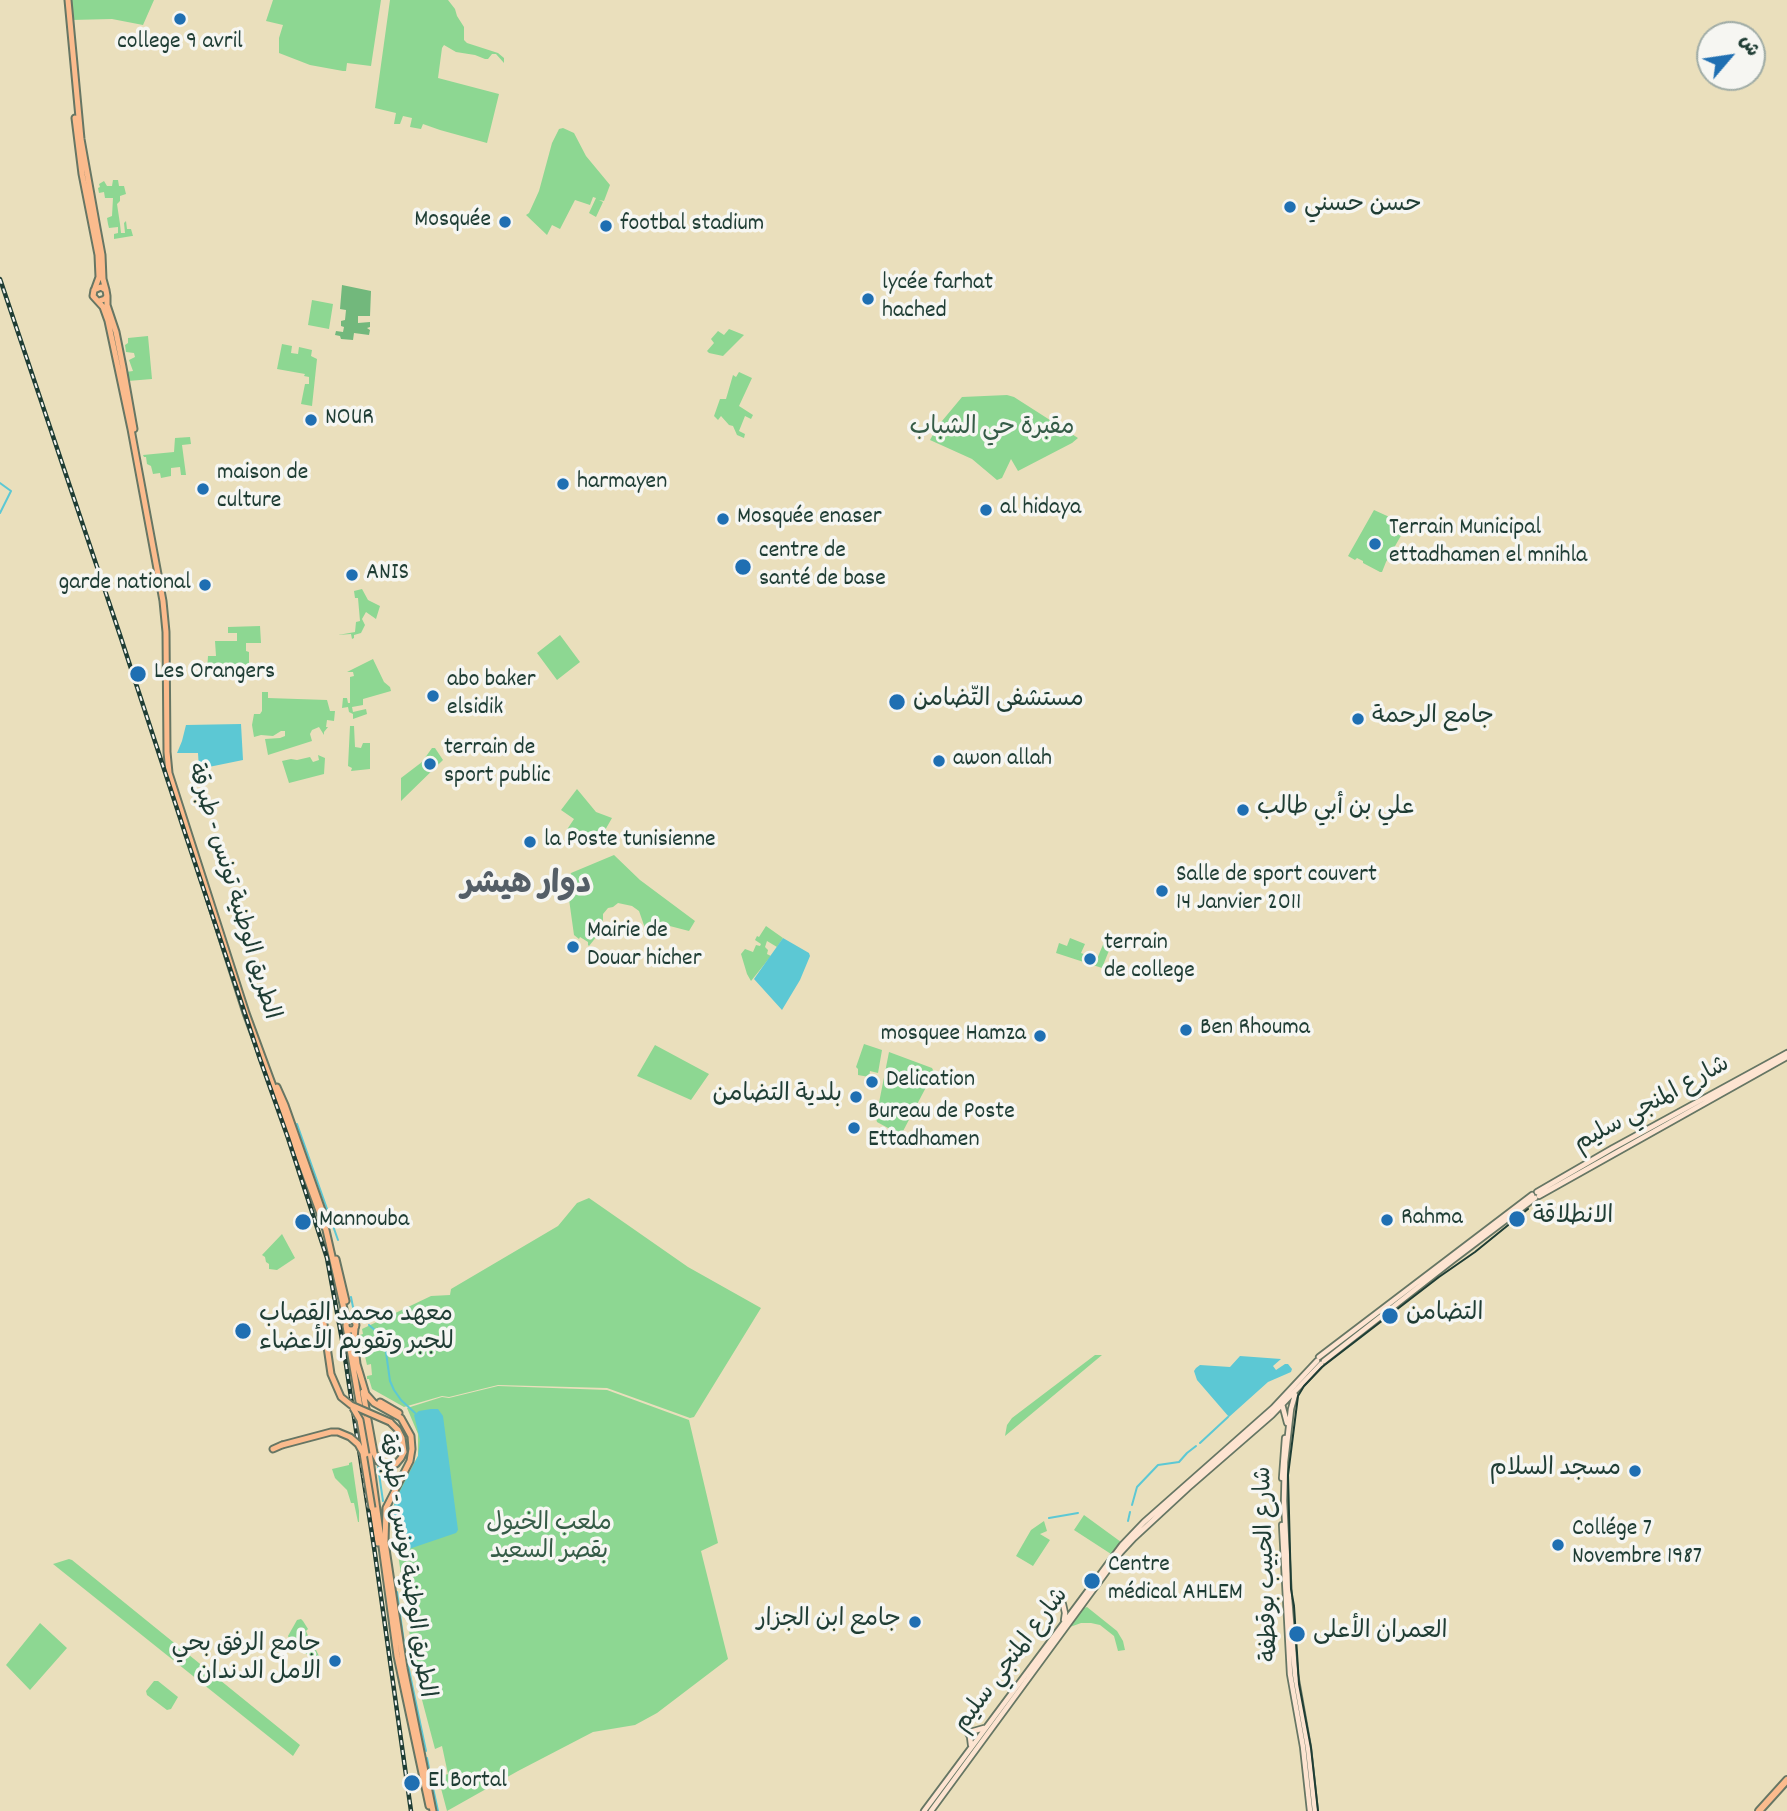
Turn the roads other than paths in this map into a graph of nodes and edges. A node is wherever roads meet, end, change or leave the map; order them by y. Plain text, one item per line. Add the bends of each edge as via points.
1 (66, 0) edge
2 (69, 29) junction
3 (95, 288) junction
4 (106, 293) junction
5 (99, 301) junction
6 (1787, 1055) edge
7 (311, 1167) dead end
8 (311, 1178) junction
9 (343, 1303) junction
10 (322, 1307) dead end
11 (327, 1319) dead end
12 (349, 1323) junction
13 (328, 1340) junction
14 (350, 1348) junction
15 (1320, 1361) junction
16 (358, 1364) junction
17 (360, 1379) junction
18 (1297, 1390) junction
19 (345, 1401) junction
20 (1282, 1403) junction
21 (1272, 1415) junction
22 (391, 1420) junction
23 (1288, 1420) junction
24 (407, 1427) junction
25 (366, 1430) junction
26 (407, 1446) junction
27 (273, 1449) dead end
28 (386, 1508) junction
29 (378, 1513) junction
30 (386, 1583) junction
31 (1079, 1602) junction
32 (1063, 1622) junction
33 (985, 1728) junction
34 (970, 1748) junction
35 (1787, 1780) edge
36 (1787, 1786) edge
37 (432, 1811) edge
38 (924, 1811) edge
39 (931, 1811) edge
40 (1313, 1811) edge
41 (1759, 1811) edge
42 (1764, 1811) edge

1 - 2 main road, الطريق الوطنية تونس - طبرقة
2 - 3 main road, الطريق الوطنية تونس - طبرقة via 77,139 98,255
2 - 4 main road, الطريق الوطنية تونس - طبرقة
3 - 4 main road
3 - 5 main road via 93,296
4 - 5 main road
4 - 8 main road, الطريق الوطنية تونس - طبرقة via 166,600 173,772 264,1056
5 - 9 main road, الطريق الوطنية تونس - طبرقة via 108,321 163,601 169,773 246,1013 326,1230
6 - 15 main road, شارع المنجي سليم via 1536,1195
7 - 8 main road
8 - 12 main road, الطريق الوطنية تونس - طبرقة via 334,1247
9 - 12 main road, الطريق الوطنية تونس - طبرقة
9 - 14 main road via 343,1326
10 - 13 main road
11 - 13 main road
12 - 14 main road, الطريق الوطنية تونس - طبرقة
12 - 16 main road, الطريق الوطنية تونس - طبرقة via 349,1329 355,1328
13 - 19 main road, bridge via 331,1374
13 - 22 main road, bridge via 332,1367 344,1396
14 - 25 main road, الطريق الوطنية تونس - طبرقة
15 - 18 main road, شارع المنجي سليم
15 - 20 main road, شارع المنجي سليم
16 - 17 main road, الطريق الوطنية تونس - طبرقة
16 - 24 main road via 370,1396 401,1415
17 - 22 main road via 374,1453 385,1465 396,1464 404,1451
17 - 24 main road, الطريق الوطنية تونس - طبرقة via 371,1401 397,1415
18 - 20 main road, شارع المنجي سليم
18 - 23 main road, شارع الحبيب بوقطفة
19 - 22 main road, bridge
19 - 29 main road, bridge via 360,1420
20 - 21 main road, شارع المنجي سليم
20 - 23 main road, شارع الحبيب بوقطفة
20 - 31 main road, شارع المنجي سليم via 1128,1538
21 - 23 main road via 1282,1414
21 - 39 main road, شارع المنجي سليم via 1126,1546
22 - 26 main road
23 - 40 main road, شارع الحبيب بوقطفة via 1282,1476 1285,1598 1290,1674
24 - 28 main road, الطريق الوطنية تونس - طبرقة via 412,1443 410,1461
25 - 26 main road via 374,1461 381,1467 401,1463
25 - 29 main road, الطريق الوطنية تونس - طبرقة
26 - 28 main road via 404,1466
27 - 30 main road, bridge via 331,1432 344,1434 360,1446
28 - 37 main road, الطريق الوطنية تونس - طبرقة via 385,1542 399,1641
29 - 30 main road, الطريق الوطنية تونس - طبرقة
30 - 37 main road, الطريق الوطنية تونس - طبرقة via 397,1656
31 - 32 main road, شارع المنجي سليم
31 - 32 main road via 1062,1603
32 - 33 main road, شارع المنجي سليم
33 - 34 main road, شارع المنجي سليم
33 - 34 main road via 968,1731
34 - 38 main road, شارع المنجي سليم
35 - 41 highway
36 - 42 highway

